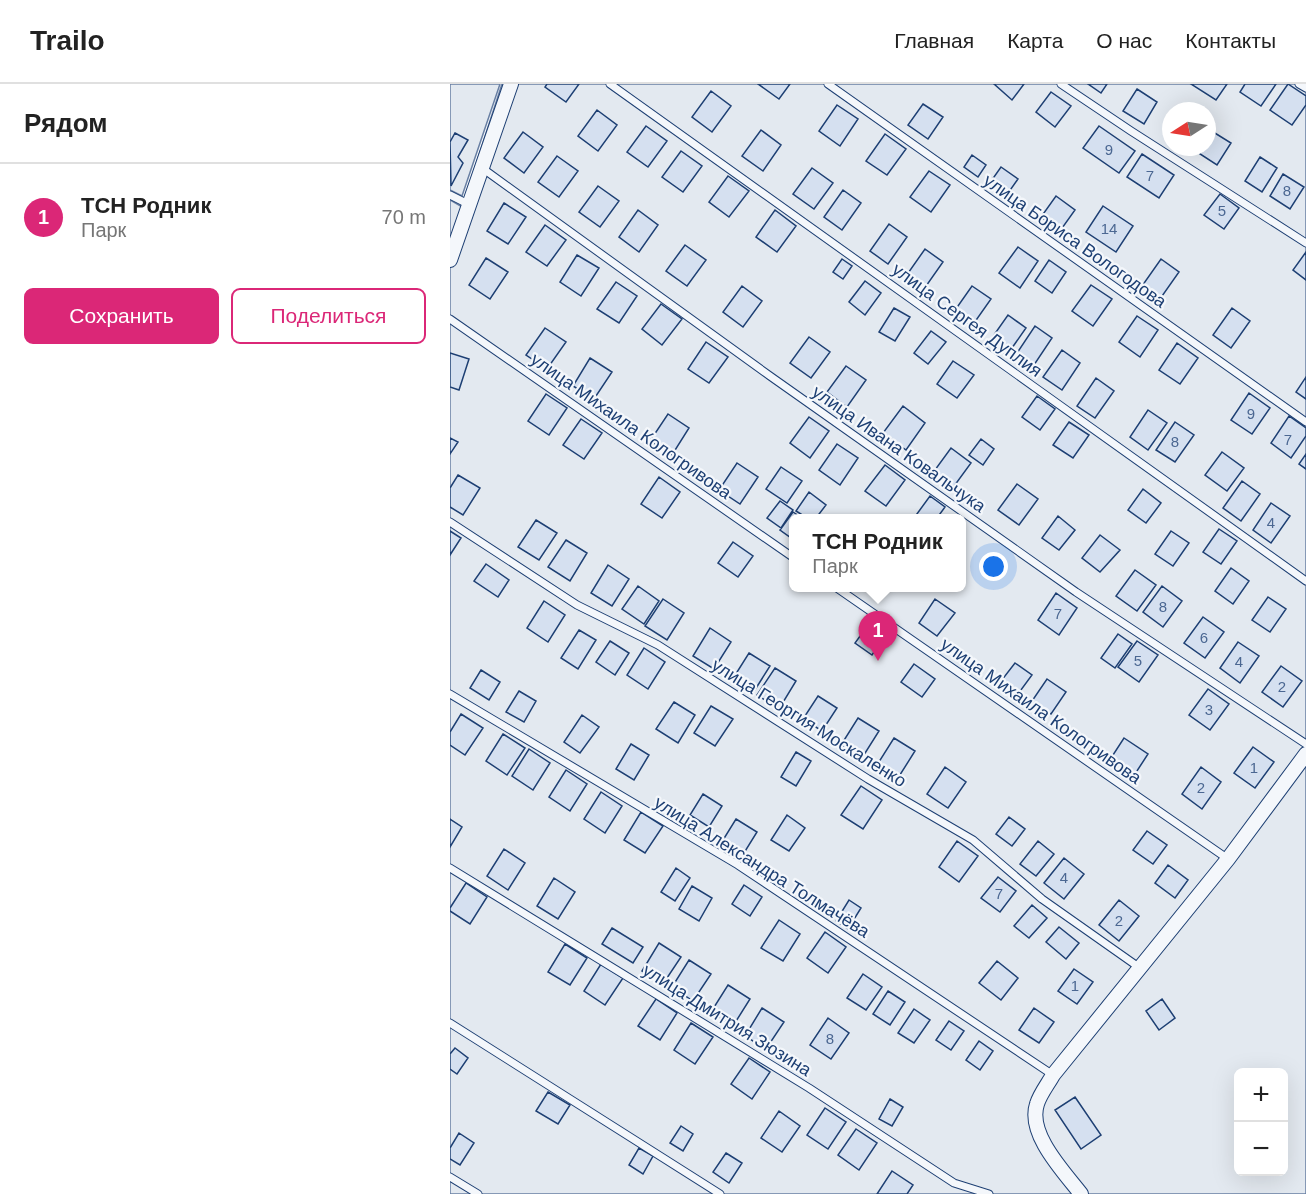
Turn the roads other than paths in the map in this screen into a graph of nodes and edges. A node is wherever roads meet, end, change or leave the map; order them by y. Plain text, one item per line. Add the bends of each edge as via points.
1 (511, 84) edge
2 (610, 84) edge
3 (828, 84) edge
4 (1061, 84) edge
5 (1299, 84) edge
6 (1306, 88) edge
7 (481, 167) junction
8 (450, 195) edge
9 (468, 204) junction
10 (1306, 243) edge
11 (450, 260) edge
12 (450, 319) edge
13 (1306, 422) edge
14 (966, 514) edge
15 (966, 514) edge
16 (450, 522) edge
17 (789, 555) edge
18 (1306, 581) edge
19 (843, 592) edge
20 (450, 694) edge
21 (1306, 744) edge
22 (1306, 754) edge
23 (1228, 859) junction
24 (450, 867) edge
25 (1140, 968) junction
26 (450, 1023) edge
27 (1053, 1075) junction
28 (450, 1177) edge
29 (478, 1194) edge
30 (720, 1194) edge
31 (989, 1194) edge
32 (1081, 1194) edge

1 - 7 street
2 - 18 lane, улица Сергея Дуплия
3 - 13 lane, улица Бориса Вологодова
4 - 10 lane
5 - 6 lane
7 - 9 street
7 - 15 lane, улица Ивана Ковальчука
8 - 9 lane
9 - 11 street
12 - 17 lane, улица Михаила Кологривова
14 - 21 lane, улица Ивана Ковальчука
16 - 25 lane, улица Георгия Москаленко via 577,605 658,645 868,779 974,840 1042,899
19 - 23 lane, улица Михаила Кологривова
20 - 27 lane, улица Александра Толмачёва via 738,865
22 - 23 street
23 - 25 street
24 - 31 lane, улица Дмитрия Зюзина via 954,1183
25 - 27 street
26 - 30 lane
27 - 32 street via 1036,1105 1035,1123 1044,1145
28 - 29 lane

